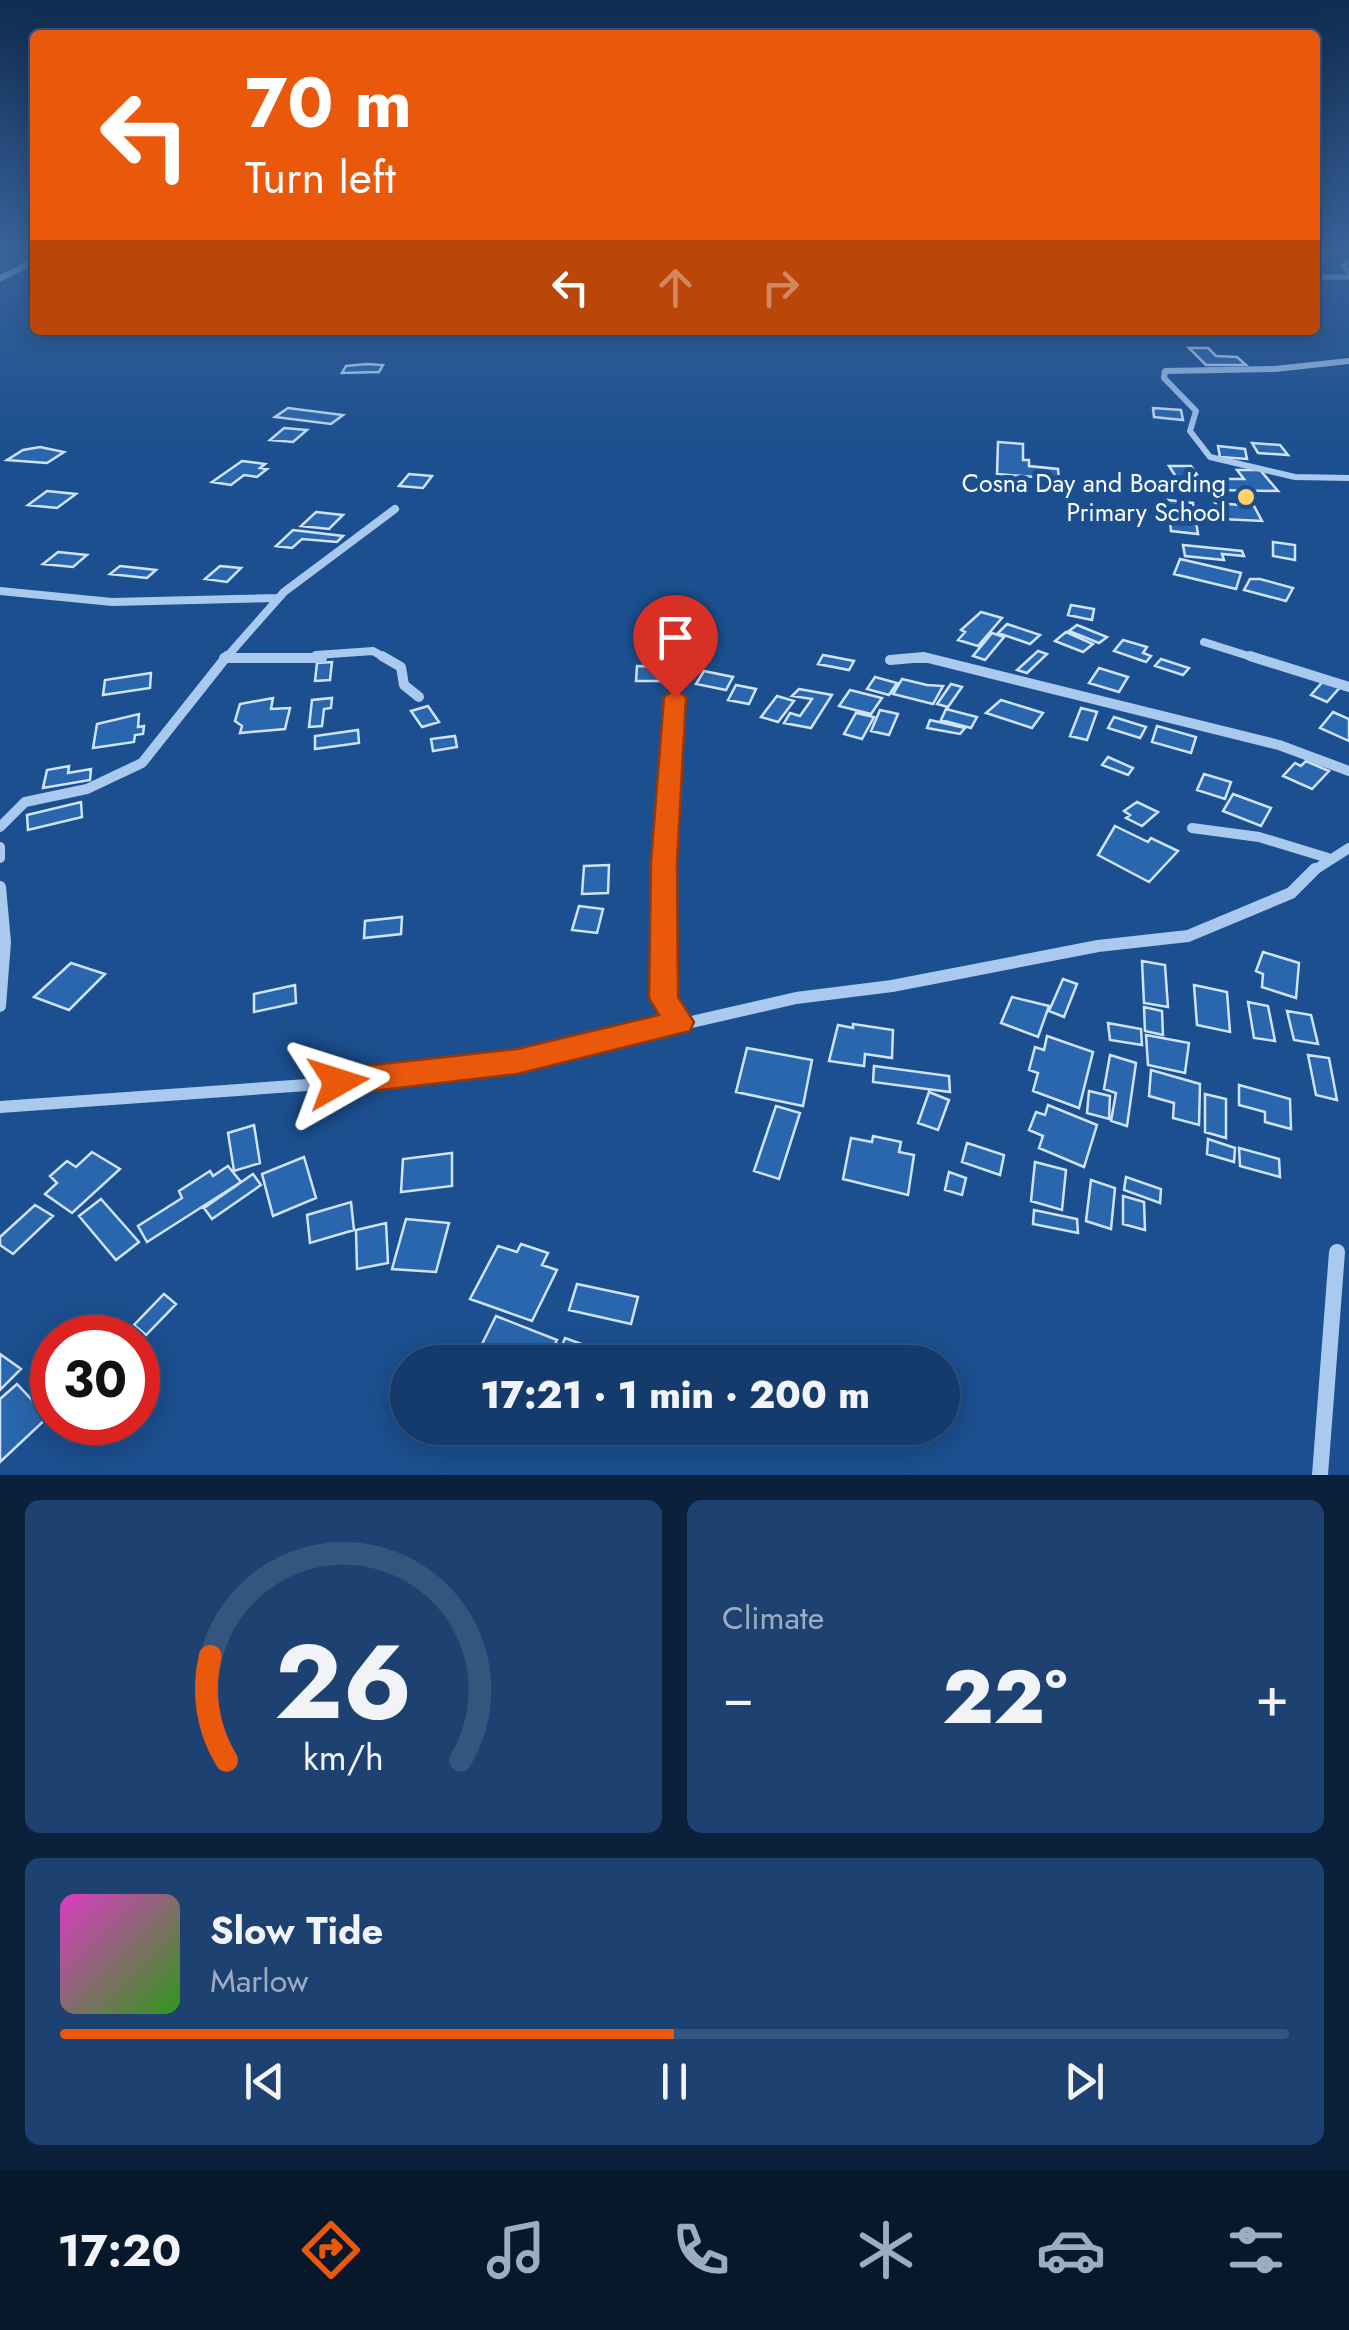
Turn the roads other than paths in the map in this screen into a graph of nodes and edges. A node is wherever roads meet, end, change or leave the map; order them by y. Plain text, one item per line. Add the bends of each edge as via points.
1 (1349, 361) edge
2 (1349, 478) edge
3 (395, 510) dead end
4 (0, 590) edge
5 (279, 598) junction
6 (1204, 642) dead end
7 (224, 658) junction
8 (890, 660) dead end
9 (1349, 687) edge
10 (419, 697) dead end
11 (675, 697) dead end
12 (1349, 770) edge
13 (0, 827) edge
14 (1192, 828) dead end
15 (0, 847) edge
16 (1349, 848) edge
17 (0, 858) edge
18 (1328, 858) junction
19 (0, 887) edge
20 (0, 1006) edge
21 (679, 1022) junction
22 (0, 1107) edge
23 (1338, 1252) dead end
24 (1320, 1475) edge

1 - 2 street via 1181,368 1165,371 1164,378 1196,411 1190,431 1210,457 1295,476
3 - 5 street
4 - 5 street via 112,602
5 - 7 street
6 - 9 street
7 - 10 street via 373,652 401,667 404,685
7 - 13 street via 142,764 87,789 26,802
8 - 12 street via 924,658 1150,711 1279,744
11 - 21 street via 664,855 664,998
14 - 18 street via 1259,837
15 - 17 street
16 - 18 street
18 - 21 street via 1291,893 1188,936 1098,946
19 - 20 street
21 - 22 street via 499,1064
23 - 24 street

